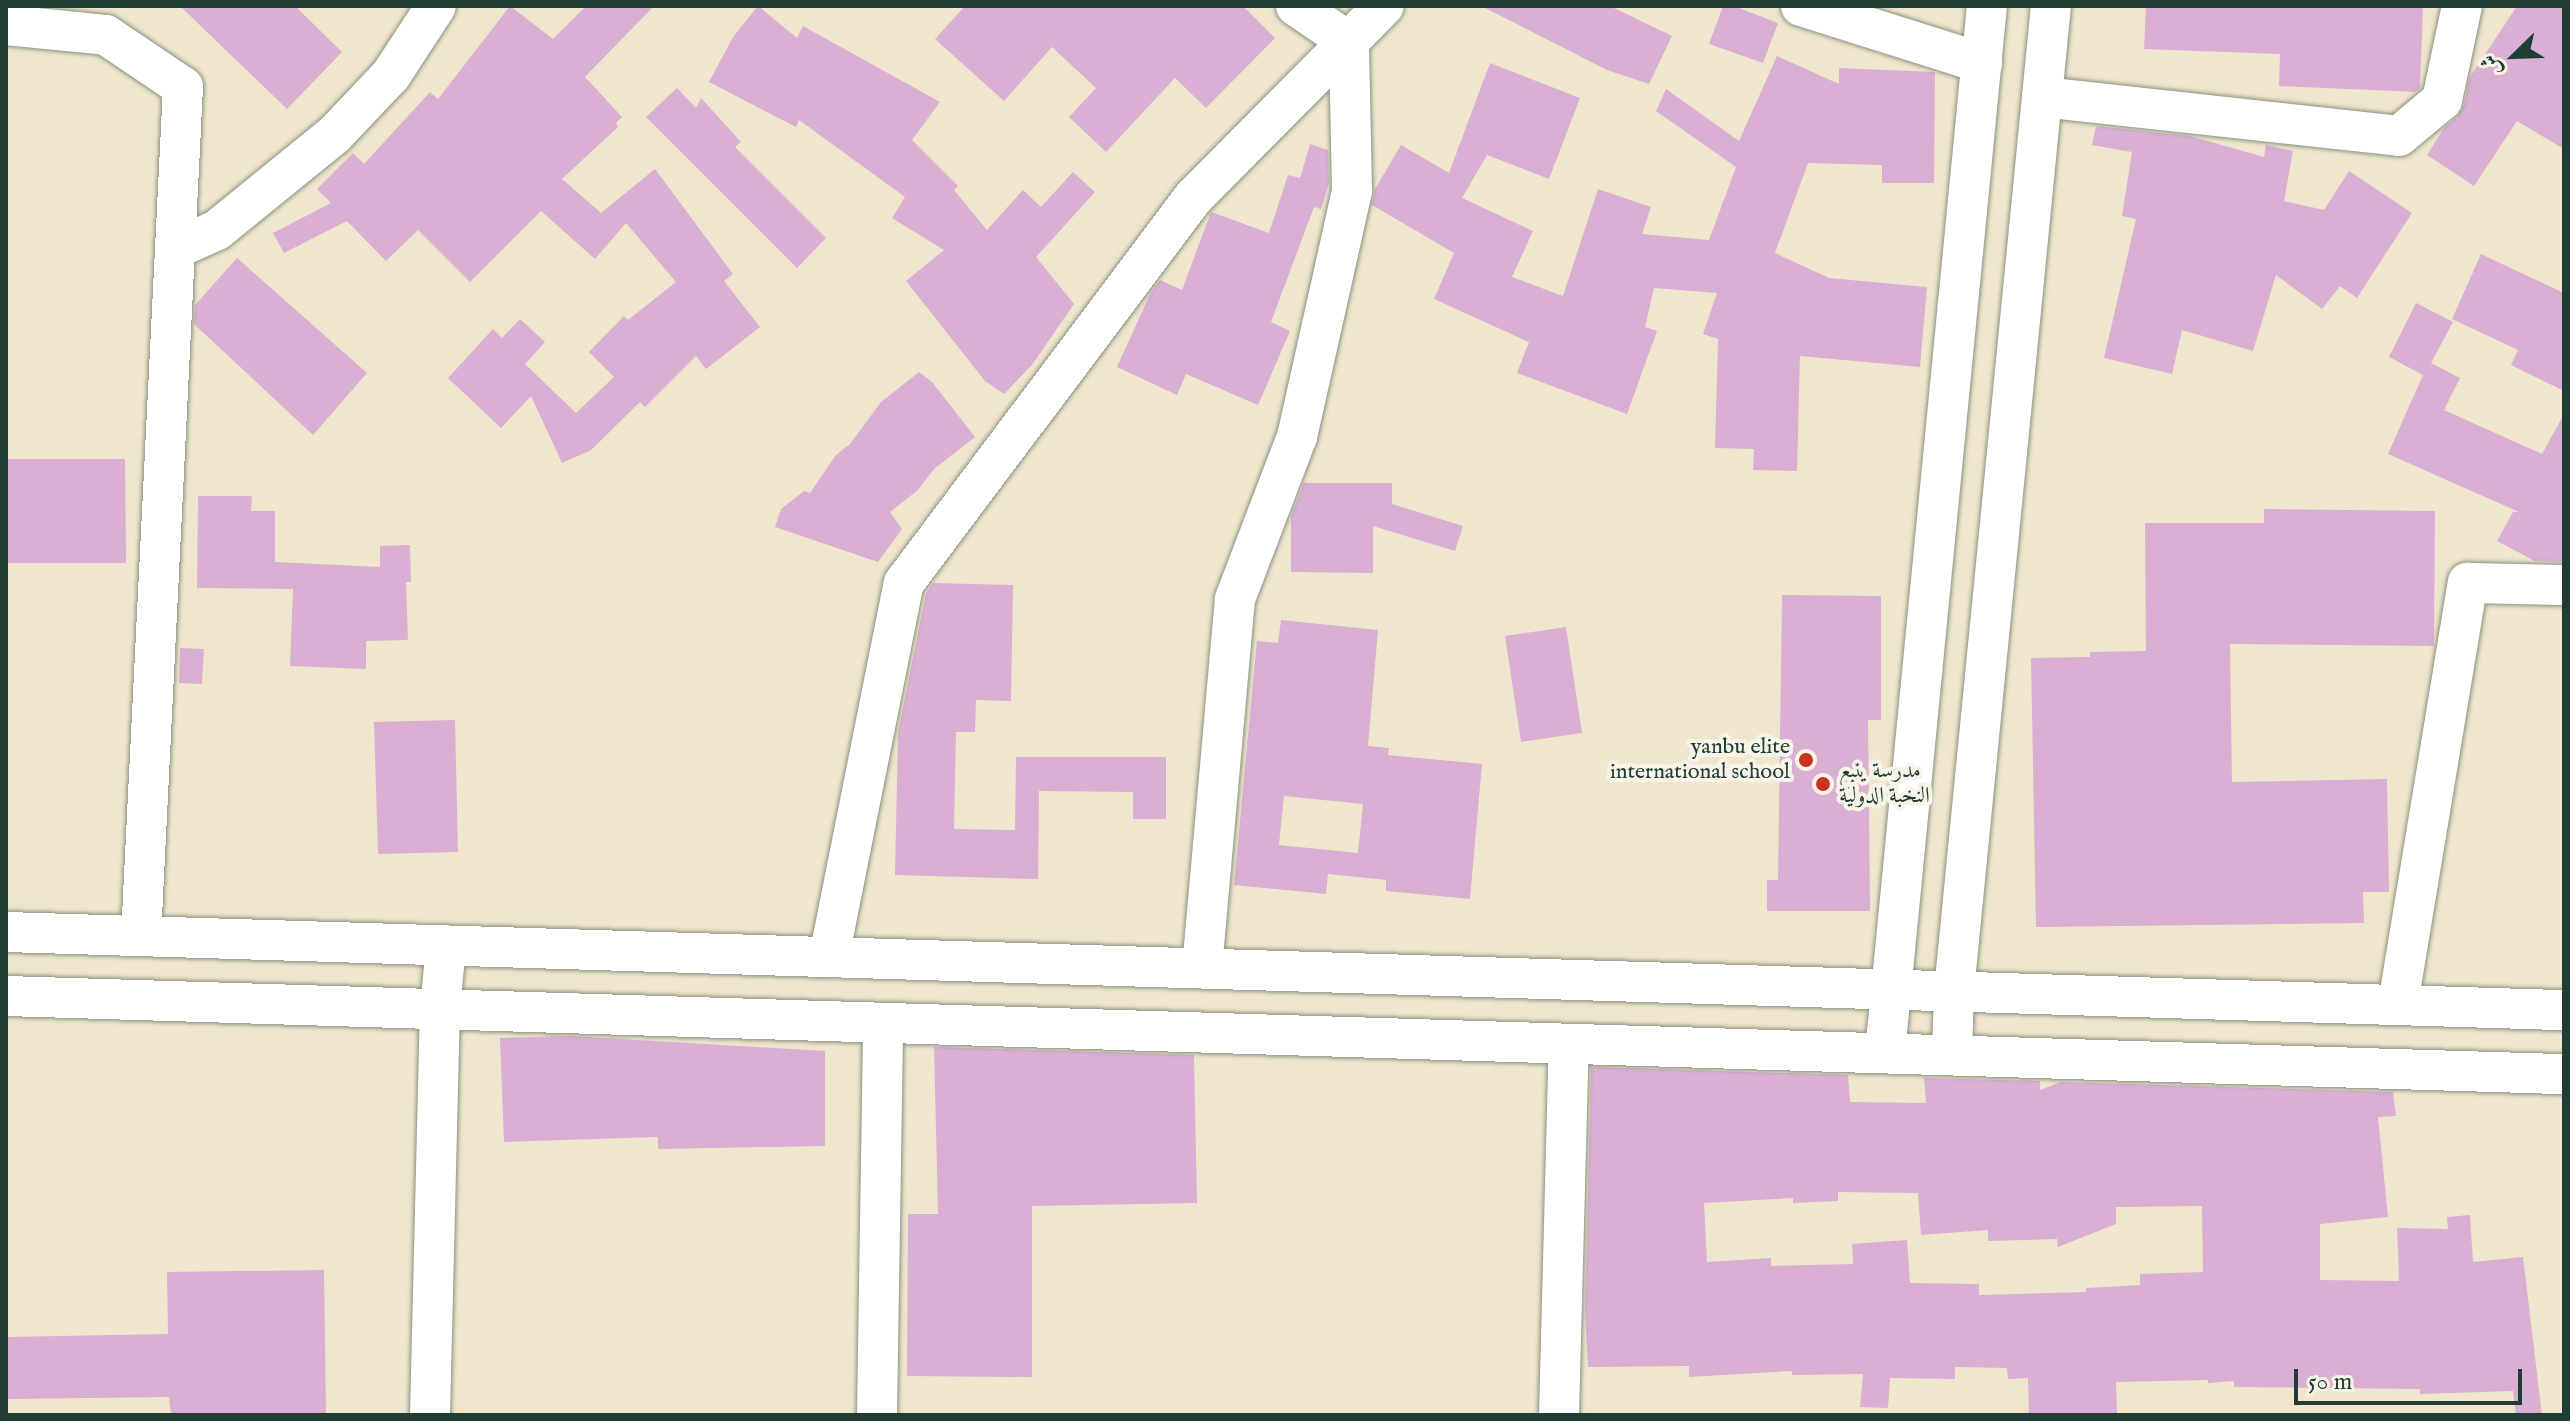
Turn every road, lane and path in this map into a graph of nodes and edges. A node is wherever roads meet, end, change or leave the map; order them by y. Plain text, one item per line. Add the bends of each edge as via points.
1 (436, 6) edge
2 (1296, 6) edge
3 (1384, 6) edge
4 (1801, 6) edge
5 (1987, 6) edge
6 (2051, 6) edge
7 (2462, 6) edge
8 (116, 20) edge
9 (6, 25) edge
10 (1349, 42) junction
11 (1982, 63) junction
12 (2042, 97) junction
13 (175, 249) junction
14 (2564, 585) edge
15 (6, 932) edge
16 (141, 936) junction
17 (446, 945) junction
18 (829, 957) junction
19 (1202, 968) junction
20 (1890, 989) junction
21 (1954, 991) junction
22 (6, 996) edge
23 (2398, 1004) junction
24 (440, 1009) junction
25 (2564, 1010) edge
26 (883, 1023) junction
27 (1569, 1044) junction
28 (1885, 1053) junction
29 (1952, 1055) junction
30 (2564, 1074) edge
31 (430, 1415) edge
32 (877, 1415) edge
33 (1559, 1415) edge

1 - 13 street via 391,75 335,134 217,230
2 - 10 street
3 - 10 street
4 - 11 street
5 - 11 street
6 - 12 street
7 - 12 street via 2442,100 2399,136
8 - 9 street
8 - 13 street via 183,87
10 - 18 street via 1194,197 904,583
10 - 19 street via 1352,190 1297,437 1235,599
11 - 20 street
12 - 21 street
13 - 16 street
14 - 23 street via 2468,583
15 - 16 street
16 - 17 street
17 - 18 street
17 - 24 street
18 - 19 street
19 - 20 street
20 - 21 street
20 - 28 street
21 - 23 street
21 - 29 street
22 - 24 street
23 - 25 street
24 - 26 street
24 - 31 street
26 - 27 street
26 - 32 street
27 - 28 street
27 - 33 street
28 - 29 street
29 - 30 street

